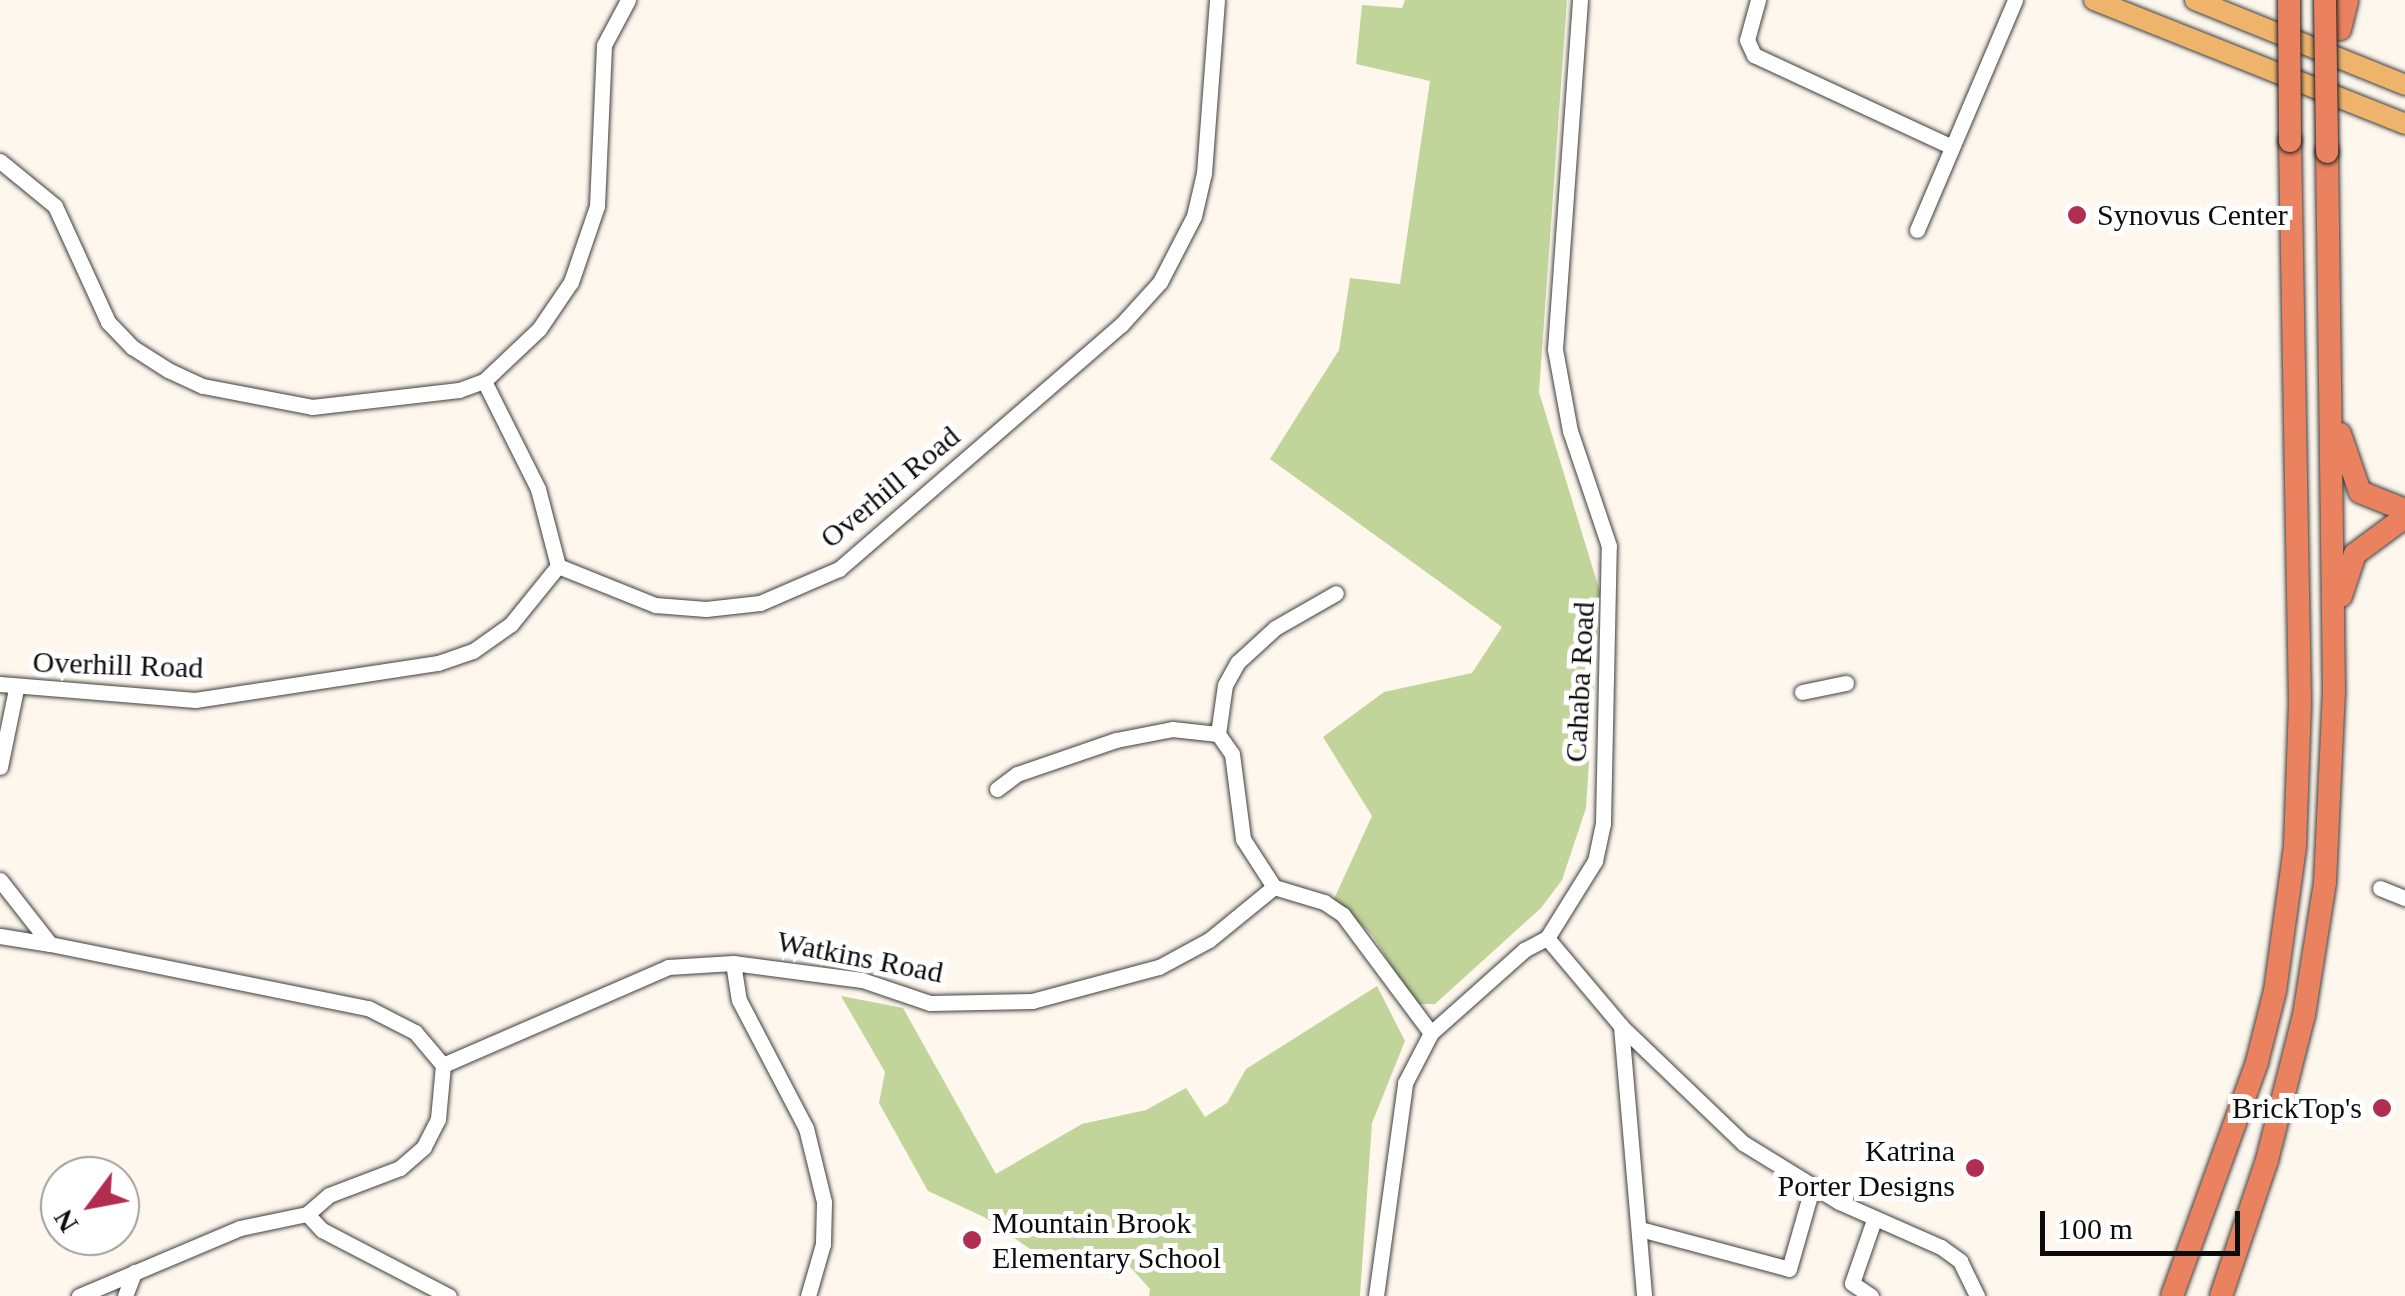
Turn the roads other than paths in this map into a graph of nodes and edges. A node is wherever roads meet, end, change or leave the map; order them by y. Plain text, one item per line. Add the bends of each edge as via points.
1 (628, 0) edge
2 (1217, 0) edge
3 (1580, 0) edge
4 (1758, 0) edge
5 (2014, 0) edge
6 (2094, 0) edge
7 (2195, 0) edge
8 (2288, 0) edge
9 (2325, 0) edge
10 (2347, 0) edge
11 (2405, 85) edge
12 (2405, 124) edge
13 (1952, 147) junction
14 (2335, 155) junction
15 (0, 161) edge
16 (1917, 230) dead end
17 (484, 381) junction
18 (2331, 395) junction
19 (2405, 513) edge
20 (558, 566) junction
21 (1336, 593) dead end
22 (2334, 623) junction
23 (1846, 682) dead end
24 (8, 686) edge
25 (1802, 692) dead end
26 (1218, 734) junction
27 (0, 766) edge
28 (997, 788) dead end
29 (0, 880) edge
30 (1274, 888) junction
31 (2380, 888) dead end
32 (2405, 898) edge
33 (0, 936) edge
34 (1547, 938) junction
35 (50, 944) junction
36 (734, 963) junction
37 (1621, 1026) junction
38 (1431, 1033) junction
39 (443, 1064) junction
40 (1812, 1188) junction
41 (307, 1214) junction
42 (1874, 1220) junction
43 (1640, 1229) junction
44 (134, 1272) junction
45 (80, 1296) edge
46 (124, 1296) edge
47 (449, 1296) edge
48 (808, 1296) edge
49 (1376, 1296) edge
50 (1644, 1296) edge
51 (1871, 1296) edge
52 (1977, 1296) edge
53 (2172, 1296) edge
54 (2221, 1296) edge

1 - 17 street via 604,45 590,238 572,282 539,329
2 - 20 street, Overhill Road via 1204,173 1194,216 1160,282 1121,325 839,569 760,603 706,609 655,605
3 - 34 street, Cahaba Road via 1555,349 1570,431 1610,546 1613,596 1604,823 1595,861
4 - 13 street via 1746,40 1754,55
5 - 13 street
6 - 12 main road
7 - 11 main road
8 - 53 highway, bridge via 2300,704 2295,846 2257,1062
9 - 14 highway, bridge
10 - 14 highway
13 - 16 street
14 - 18 highway via 2345,298 2330,346
15 - 17 street via 55,206 108,322 132,348 203,386 312,407 420,399
17 - 20 street via 538,489
18 - 19 highway via 2360,492
18 - 22 highway
19 - 22 highway via 2355,554
20 - 24 street, Overhill Road via 511,624 472,652 438,662 195,700
21 - 26 street via 1275,628 1238,662 1225,686
22 - 54 highway via 2333,768 2316,947 2267,1160
23 - 25 street
24 - 27 street, Overhill Road
26 - 28 street via 1172,729 1116,740 1017,774
26 - 30 street via 1232,754 1242,838
29 - 35 street
30 - 36 street, Watkins Road via 1209,940 1159,967 1032,1001 930,1002 862,980
30 - 38 street via 1324,902
31 - 32 street
33 - 35 street
34 - 37 street
34 - 38 street, Cahaba Road via 1524,950
35 - 39 street via 368,1008 415,1032
36 - 39 street, Watkins Road via 668,967 635,977 550,1022
36 - 48 street via 738,1000 806,1128 824,1202 822,1244
37 - 40 street via 1743,1142
37 - 43 street
38 - 49 street, Cahaba Road via 1405,1083 1392,1140
39 - 41 street via 438,1119 424,1147 400,1168 328,1195
40 - 42 street
40 - 43 street via 1789,1269
41 - 44 street via 240,1228
41 - 47 street via 322,1230
42 - 51 street via 1852,1283
42 - 52 street via 1950,1254
43 - 50 street
44 - 45 street
44 - 46 street

